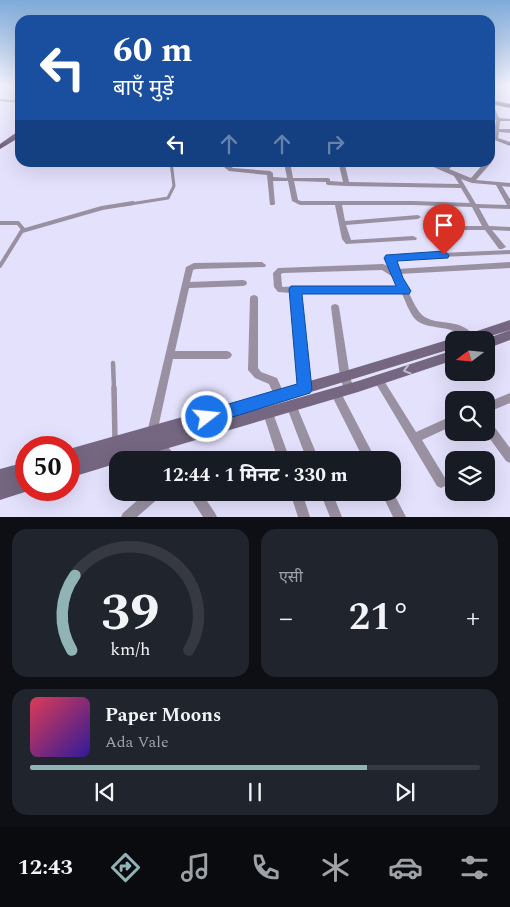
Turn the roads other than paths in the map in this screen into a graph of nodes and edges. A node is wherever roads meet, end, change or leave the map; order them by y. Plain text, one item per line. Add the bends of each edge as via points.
1 (495, 114) edge
2 (497, 119) junction
3 (510, 120) edge
4 (495, 128) edge
5 (510, 131) edge
6 (495, 132) edge
7 (15, 137) edge
8 (495, 139) edge
9 (510, 144) edge
10 (0, 147) edge
11 (172, 167) edge
12 (227, 167) edge
13 (288, 167) edge
14 (343, 167) edge
15 (438, 167) edge
16 (448, 167) edge
17 (485, 167) edge
18 (445, 170) junction
19 (457, 176) junction
20 (271, 179) junction
21 (290, 179) junction
22 (472, 181) junction
23 (346, 184) junction
24 (498, 184) junction
25 (510, 184) edge
26 (463, 186) junction
27 (338, 203) junction
28 (272, 204) dead end
29 (474, 206) junction
30 (510, 206) edge
31 (418, 217) dead end
32 (0, 223) edge
33 (342, 224) junction
34 (442, 228) dead end
35 (487, 228) junction
36 (510, 229) edge
37 (22, 231) junction
38 (413, 238) dead end
39 (502, 247) dead end
40 (510, 252) edge
41 (262, 265) dead end
42 (510, 265) edge
43 (0, 266) edge
44 (394, 272) junction
45 (243, 283) dead end
46 (186, 285) junction
47 (295, 289) junction
48 (405, 291) junction
49 (254, 298) dead end
50 (335, 307) dead end
51 (460, 331) edge
52 (509, 335) edge
53 (495, 336) edge
54 (495, 340) edge
55 (445, 347) edge
56 (170, 354) junction
57 (227, 356) dead end
58 (445, 358) edge
59 (113, 363) dead end
60 (378, 379) junction
61 (344, 387) junction
62 (305, 389) junction
63 (510, 398) edge
64 (286, 401) junction
65 (495, 404) edge
66 (268, 413) junction
67 (445, 424) edge
68 (495, 435) edge
69 (155, 438) junction
70 (415, 438) junction
71 (115, 444) junction
72 (508, 449) edge
73 (164, 451) edge
74 (281, 451) edge
75 (309, 451) edge
76 (367, 451) edge
77 (80, 454) edge
78 (80, 466) edge
79 (15, 473) edge
80 (0, 477) edge
81 (441, 482) dead end
82 (15, 487) edge
83 (0, 492) edge
84 (146, 501) edge
85 (199, 501) edge
86 (299, 501) edge
87 (330, 501) edge
88 (392, 501) edge
89 (127, 517) edge
90 (211, 517) edge
91 (304, 517) edge
92 (336, 517) edge
93 (400, 517) edge

1 - 2 street
2 - 3 street
2 - 4 street
5 - 6 street
7 - 10 main road
8 - 9 street
11 - 37 lane via 174,189 168,198 102,208
12 - 20 street via 270,173
13 - 21 street
14 - 23 street
15 - 18 street
16 - 18 street
17 - 22 street
18 - 19 street
19 - 22 street
19 - 26 street
20 - 21 street
20 - 28 street
21 - 23 street
21 - 27 street via 296,202
22 - 24 street
23 - 26 street
24 - 25 street
24 - 30 street
26 - 29 street
27 - 29 street
27 - 33 street
29 - 30 street
29 - 35 street
31 - 33 street
32 - 37 lane via 18,223
33 - 38 street via 346,239 353,243
34 - 35 street
35 - 36 street
35 - 39 street
37 - 43 lane
40 - 44 street via 394,257 390,260
41 - 46 street via 194,266 189,269
42 - 44 street
44 - 47 street via 383,267 278,272 278,288
44 - 48 street
45 - 46 street
46 - 56 street
47 - 48 street
47 - 62 street
48 - 51 street via 424,321 456,327
49 - 64 street via 254,370 272,381
50 - 61 street
52 - 53 main road
52 - 54 main road
55 - 61 main road
56 - 57 street
56 - 69 street
58 -> 60 main road
59 - 71 lane
60 - 61 main road
60 - 70 street
61 - 62 main road
61 - 64 main road
61 - 76 street
62 - 64 main road
63 - 65 street
64 - 66 main road
64 - 69 main road
64 - 75 street
66 - 69 main road
66 - 74 street
67 - 70 street
68 - 72 street
69 - 71 main road
69 - 73 street
69 - 78 main road
70 - 81 street
71 - 77 main road
79 - 80 main road
82 - 83 main road
84 - 89 street
85 - 90 street
86 - 91 street
87 - 92 street
88 - 93 street

